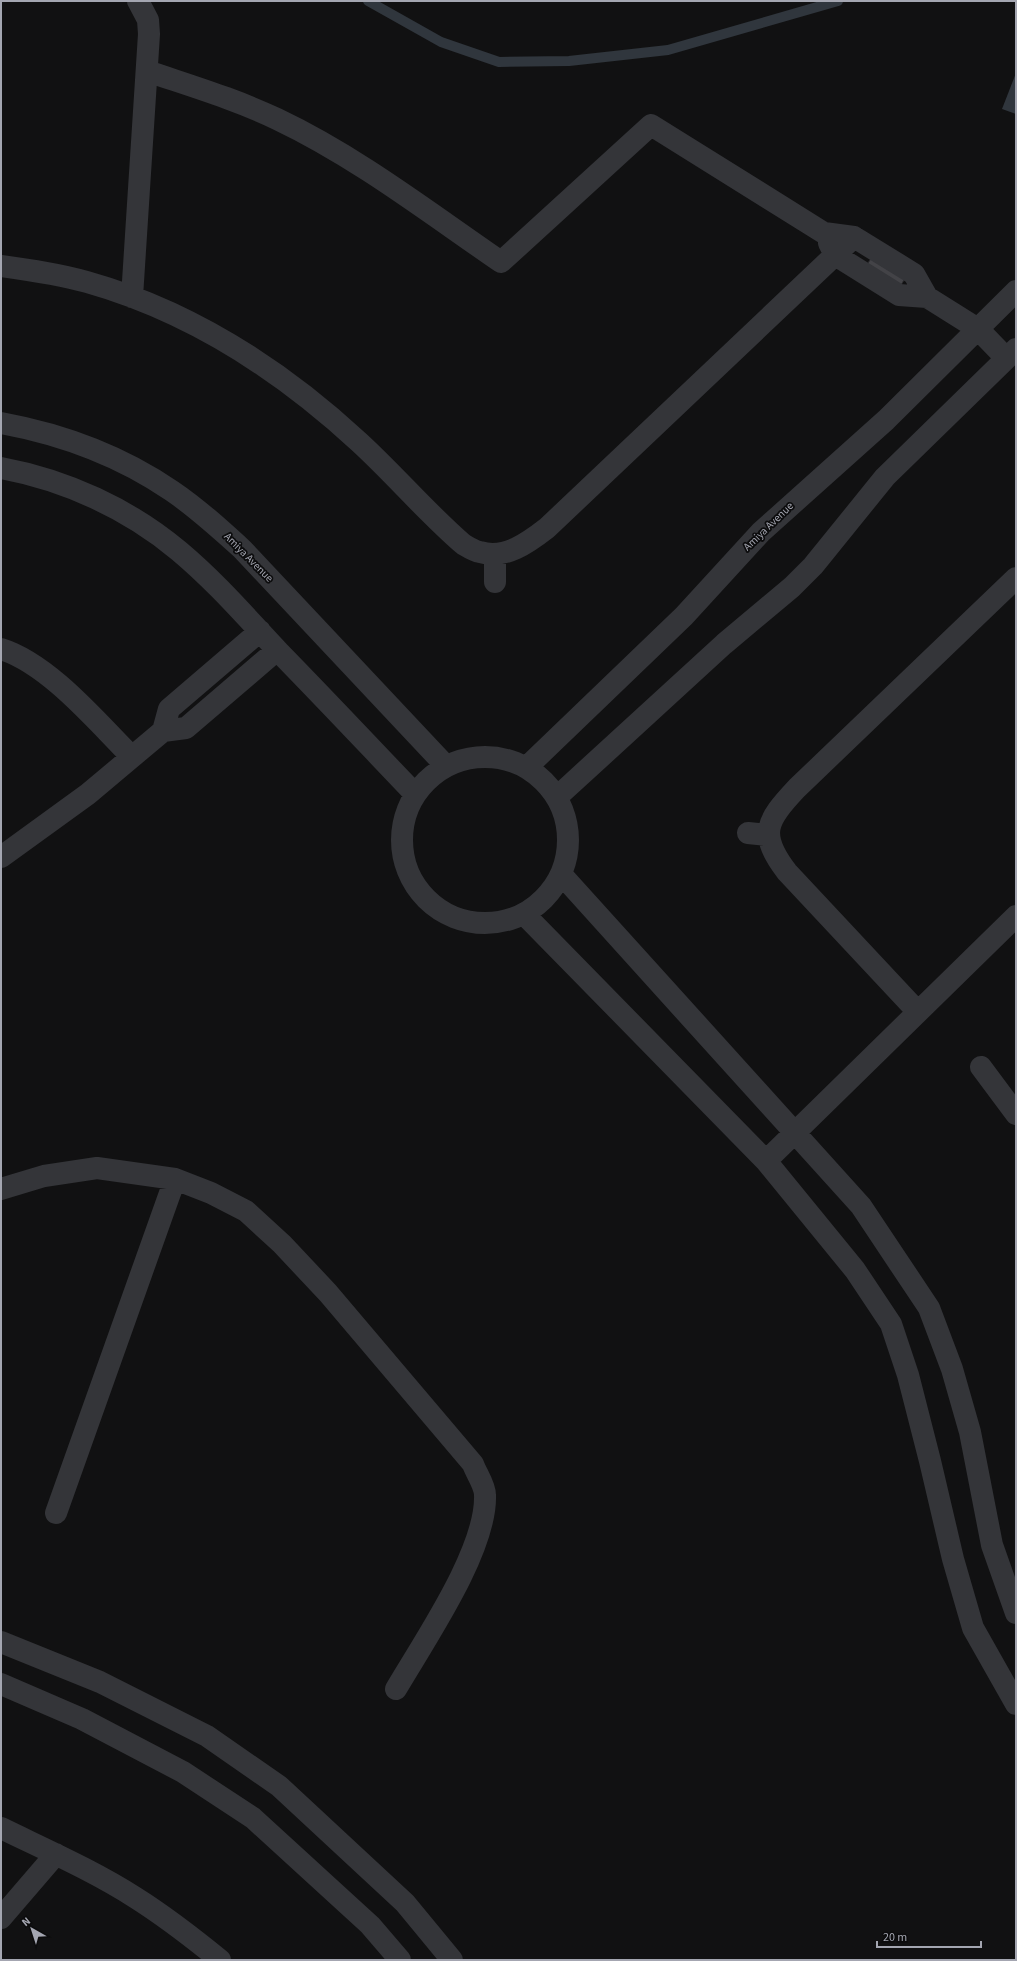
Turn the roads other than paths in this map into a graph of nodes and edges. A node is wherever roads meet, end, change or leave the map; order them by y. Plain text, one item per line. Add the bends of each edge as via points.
1 (138, 1) edge
2 (147, 71) junction
3 (824, 233) junction
4 (854, 237) junction
5 (835, 255) junction
6 (1, 266) edge
7 (1016, 291) edge
8 (132, 297) junction
9 (927, 298) junction
10 (978, 329) junction
11 (1011, 354) edge
12 (1, 423) edge
13 (1, 468) edge
14 (495, 554) junction
15 (1016, 578) edge
16 (495, 582) dead end
17 (260, 631) junction
18 (1, 648) edge
19 (277, 650) junction
20 (163, 732) junction
21 (132, 757) junction
22 (446, 766) junction
23 (526, 767) junction
24 (415, 794) junction
25 (557, 797) junction
26 (1, 856) edge
27 (561, 874) junction
28 (524, 914) junction
29 (1016, 916) edge
30 (918, 1012) junction
31 (982, 1067) dead end
32 (1016, 1114) edge
33 (794, 1133) junction
34 (766, 1161) junction
35 (176, 1179) junction
36 (1, 1189) edge
37 (56, 1513) dead end
38 (1016, 1614) edge
39 (1, 1642) edge
40 (1, 1684) edge
41 (396, 1689) dead end
42 (1016, 1704) edge
43 (1, 1828) edge
44 (56, 1854) junction
45 (1, 1918) edge
46 (220, 1960) edge
47 (400, 1960) edge
48 (452, 1960) edge

1 - 2 street via 148,20
2 - 3 street via 240,102 321,142 501,262 651,125
2 - 8 street
3 - 4 street
3 - 5 street
4 - 5 street
4 - 9 street via 914,274
5 - 9 street via 899,295
5 - 14 street via 548,528 527,543
6 - 8 street via 87,282
7 - 10 street, Amiya Avenue
8 - 14 street via 194,324 249,355 292,385 359,443 463,544 480,552
9 - 10 street
10 - 11 street
10 - 23 street, Amiya Avenue via 886,420 761,532 684,616
11 - 25 street via 885,477 813,566 792,587 724,644
12 - 22 street, Amiya Avenue via 39,430 88,447 136,469 172,490 242,549
13 - 17 street via 28,473 72,488 115,508 147,527 180,552
14 - 16 street
15 - 30 street via 797,788 758,834 771,847 787,872
17 - 19 street
17 - 20 street via 169,709
18 - 21 street via 44,673 71,696
19 - 20 street via 186,728
19 - 24 street
20 - 21 street
21 - 26 street via 88,794
22 - 23 street via 466,758 487,757 507,759
22 - 24 street via 434,773
23 - 25 street
24 - 28 street via 402,828 401,847 404,865 411,882 422,896 436,909 470,923 507,921
25 - 27 street via 565,816 568,835 567,855
27 - 28 street via 552,890
27 - 33 street
28 - 34 street
29 - 30 street
30 - 33 street
31 - 32 street
33 - 34 street
33 - 38 street via 861,1206 929,1308 952,1369 970,1432 992,1545
34 - 42 street via 855,1270 891,1324 908,1375 953,1559 973,1628
35 - 36 street via 97,1168 44,1176
35 - 37 street
35 - 41 street via 246,1211 282,1244 328,1293 472,1464 486,1493 484,1515 461,1577
39 - 48 street via 100,1682 201,1733 279,1786 405,1903
40 - 47 street via 82,1719 176,1768 253,1818 370,1925
43 - 44 street
44 - 45 street
44 - 46 street via 136,1898

